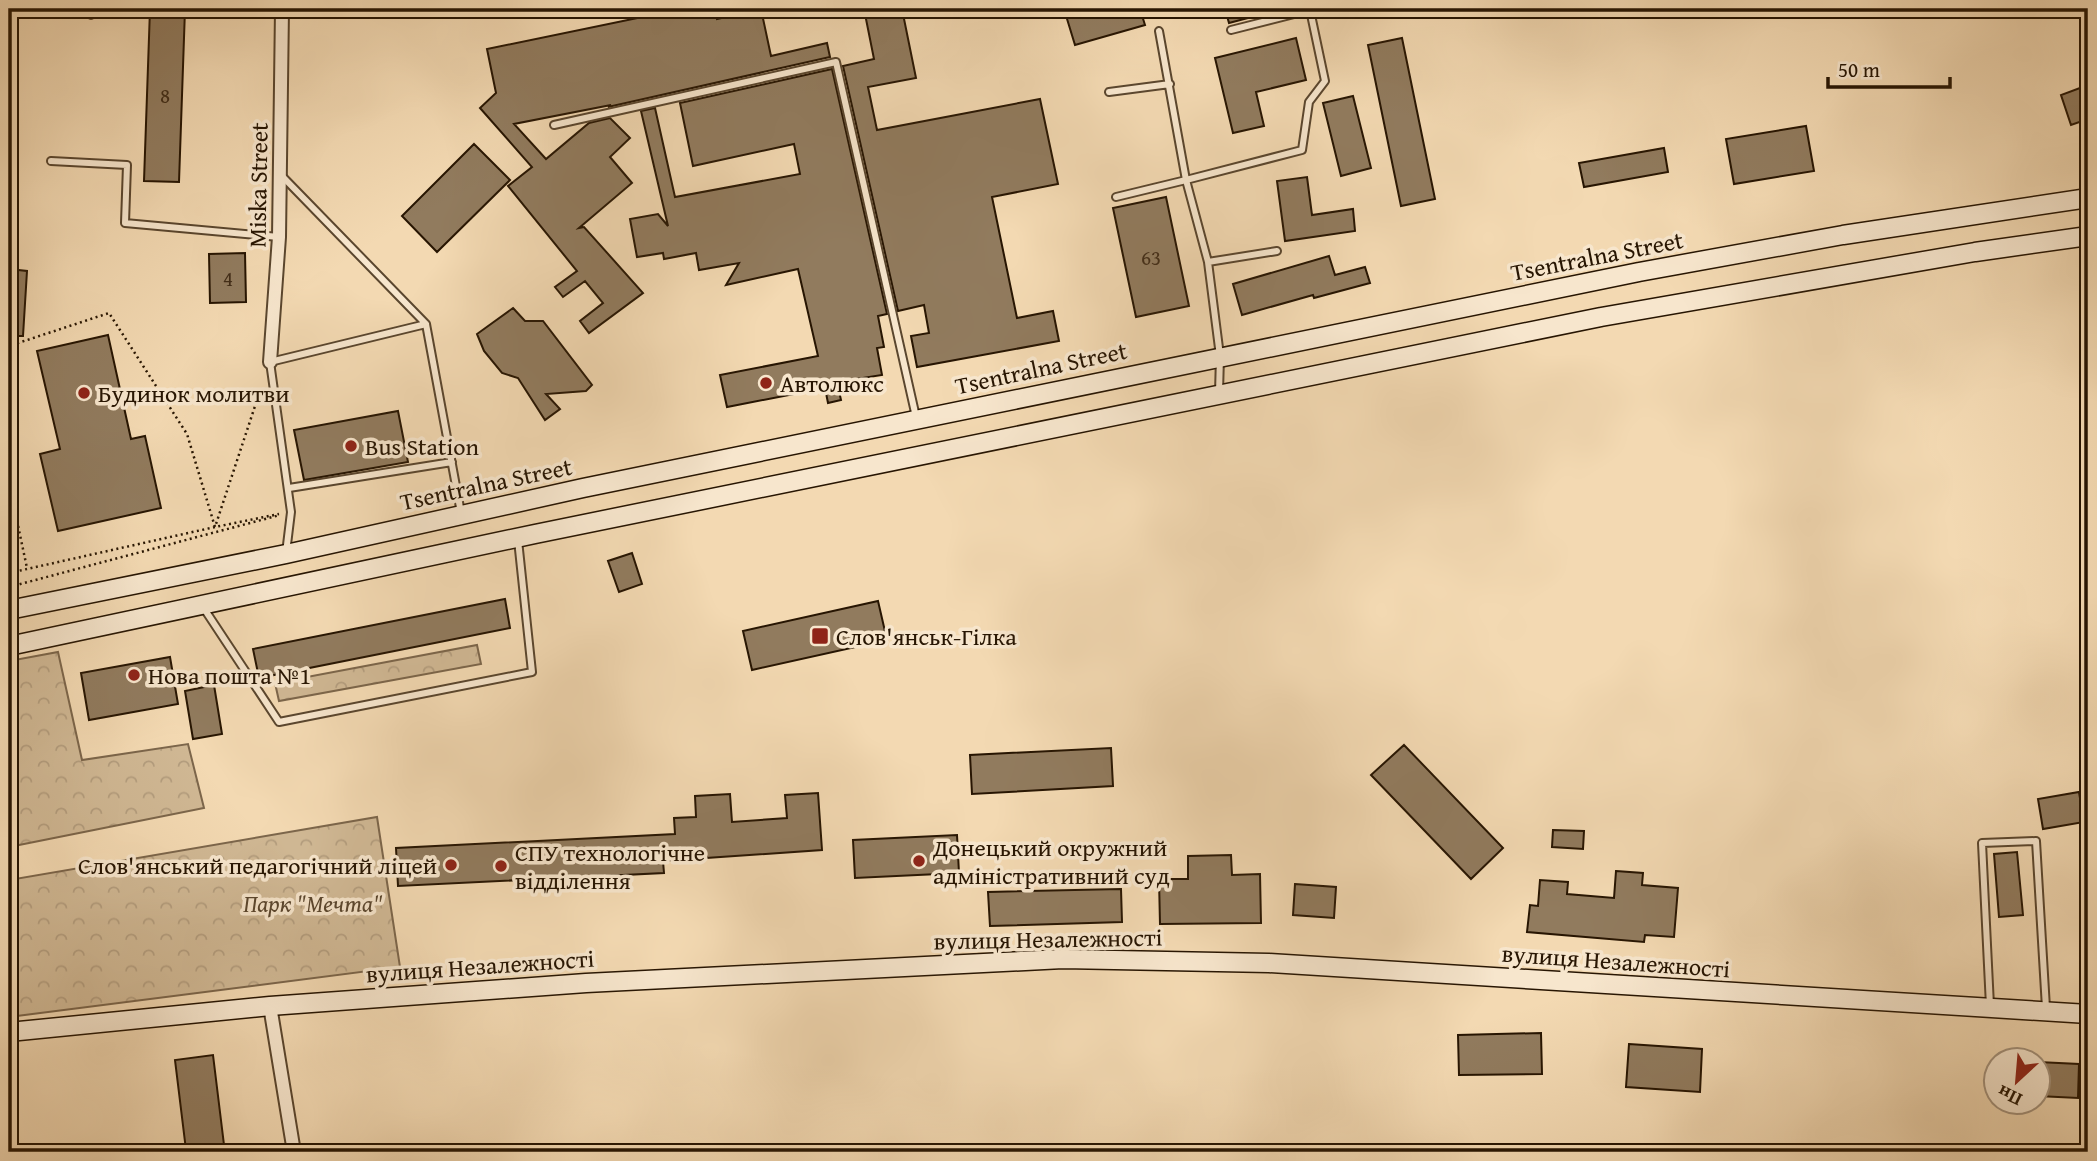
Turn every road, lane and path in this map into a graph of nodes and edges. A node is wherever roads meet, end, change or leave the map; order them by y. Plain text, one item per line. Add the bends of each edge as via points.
1 (282, 9) edge
2 (1310, 10) edge
3 (1231, 30) dead end
4 (1159, 31) dead end
5 (1170, 85) junction
6 (1109, 92) dead end
7 (554, 125) dead end
8 (51, 161) dead end
9 (280, 174) junction
10 (1186, 180) junction
11 (1115, 197) dead end
12 (2088, 198) edge
13 (2088, 236) edge
14 (279, 237) junction
15 (1277, 251) dead end
16 (1208, 262) junction
17 (426, 324) junction
18 (11, 345) edge
19 (1220, 356) junction
20 (270, 362) junction
21 (261, 387) dead end
22 (1219, 395) junction
23 (917, 419) junction
24 (9, 429) edge
25 (452, 461) junction
26 (9, 483) edge
27 (289, 488) junction
28 (291, 512) junction
29 (461, 514) junction
30 (215, 527) junction
31 (518, 538) junction
32 (286, 554) junction
33 (27, 568) junction
34 (9, 572) edge
35 (9, 587) edge
36 (201, 606) junction
37 (9, 610) edge
38 (9, 646) edge
39 (270, 1006) junction
40 (1990, 1009) junction
41 (2046, 1013) junction
42 (2088, 1014) edge
43 (9, 1032) edge
44 (294, 1152) edge

1 - 9 street, Miska Street
2 - 3 lane
2 - 10 lane via 1325,81 1309,102 1303,150
4 - 5 lane
5 - 6 lane
5 - 10 lane
7 - 23 lane via 836,62
8 - 14 lane via 127,165 125,223
9 - 14 street, Miska Street
9 - 17 lane
10 - 11 lane
10 - 16 lane
12 - 19 street, Tsentralna Street via 1775,247
13 - 22 street via 1601,317
14 - 20 street, Miska Street
15 - 16 lane
16 - 19 lane
17 - 20 lane
17 - 25 lane
18 - 24 path
18 - 30 path via 109,313 187,434
19 - 22 lane
19 - 23 street, Tsentralna Street
20 - 27 lane
21 - 30 path
22 - 31 street
23 - 29 street, Tsentralna Street
25 - 27 lane
25 - 29 lane
26 - 33 path
27 - 28 lane
28 - 30 path
28 - 32 lane
28 - 35 path
29 - 32 street, Tsentralna Street
30 - 33 path
31 - 36 street
31 - 36 lane via 532,672 278,722
32 - 37 street, Tsentralna Street
33 - 34 path
36 - 38 street
39 - 40 street, вулиця Незалежності via 586,983 1063,959 1269,964
39 - 43 street, вулиця Незалежності
39 - 44 street
40 - 41 street, вулиця Незалежності
40 - 41 lane via 1982,843 2036,841
41 - 42 street, вулиця Незалежності

